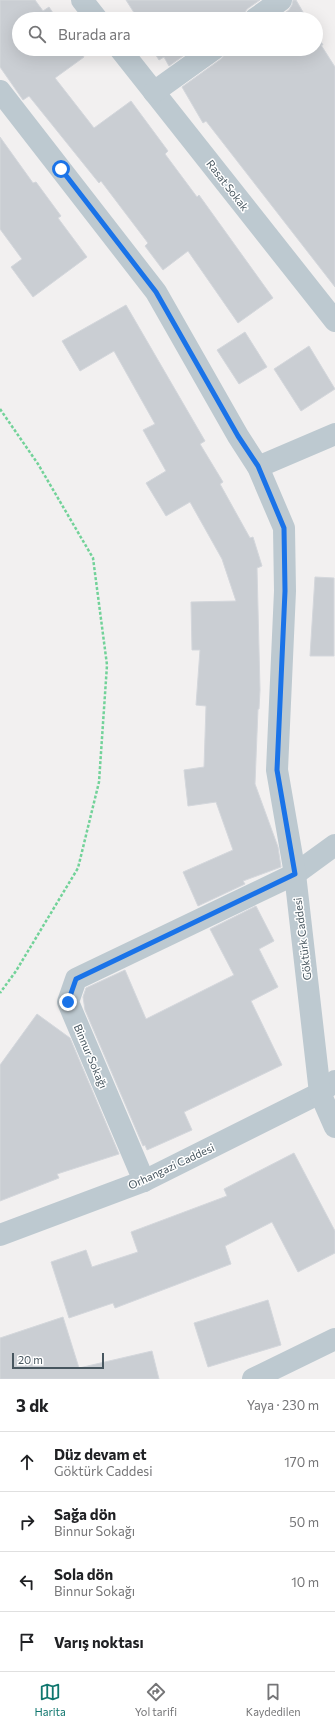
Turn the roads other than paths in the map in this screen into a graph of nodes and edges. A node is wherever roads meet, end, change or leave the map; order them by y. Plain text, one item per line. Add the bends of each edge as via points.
1 (82, 0) edge
2 (281, 0) edge
3 (91, 12) edge
4 (265, 12) edge
5 (126, 56) edge
6 (204, 56) edge
7 (0, 91) edge
8 (154, 92) junction
9 (335, 321) edge
10 (335, 434) edge
11 (258, 466) junction
12 (335, 845) edge
13 (295, 874) junction
14 (328, 1087) edge
15 (335, 1127) edge
16 (144, 1181) junction
17 (0, 1235) edge
18 (335, 1339) edge
19 (253, 1379) edge

1 - 3 street
2 - 4 street
5 - 8 street, Rasat Sokak
6 - 8 street
7 - 11 street, Göktürk Caddesi via 156,292 238,436
8 - 9 street, Rasat Sokak
10 - 11 street
11 - 13 street, Göktürk Caddesi via 284,528 285,591 277,770
12 - 13 street, Binnur Sokağı
13 - 14 street, Göktürk Caddesi
13 - 16 street, Binnur Sokağı via 76,979 68,1002
14 - 15 street, Göktürk Caddesi
14 - 16 street, Orhangazi Caddesi
16 - 17 street, Orhangazi Caddesi
18 - 19 street

